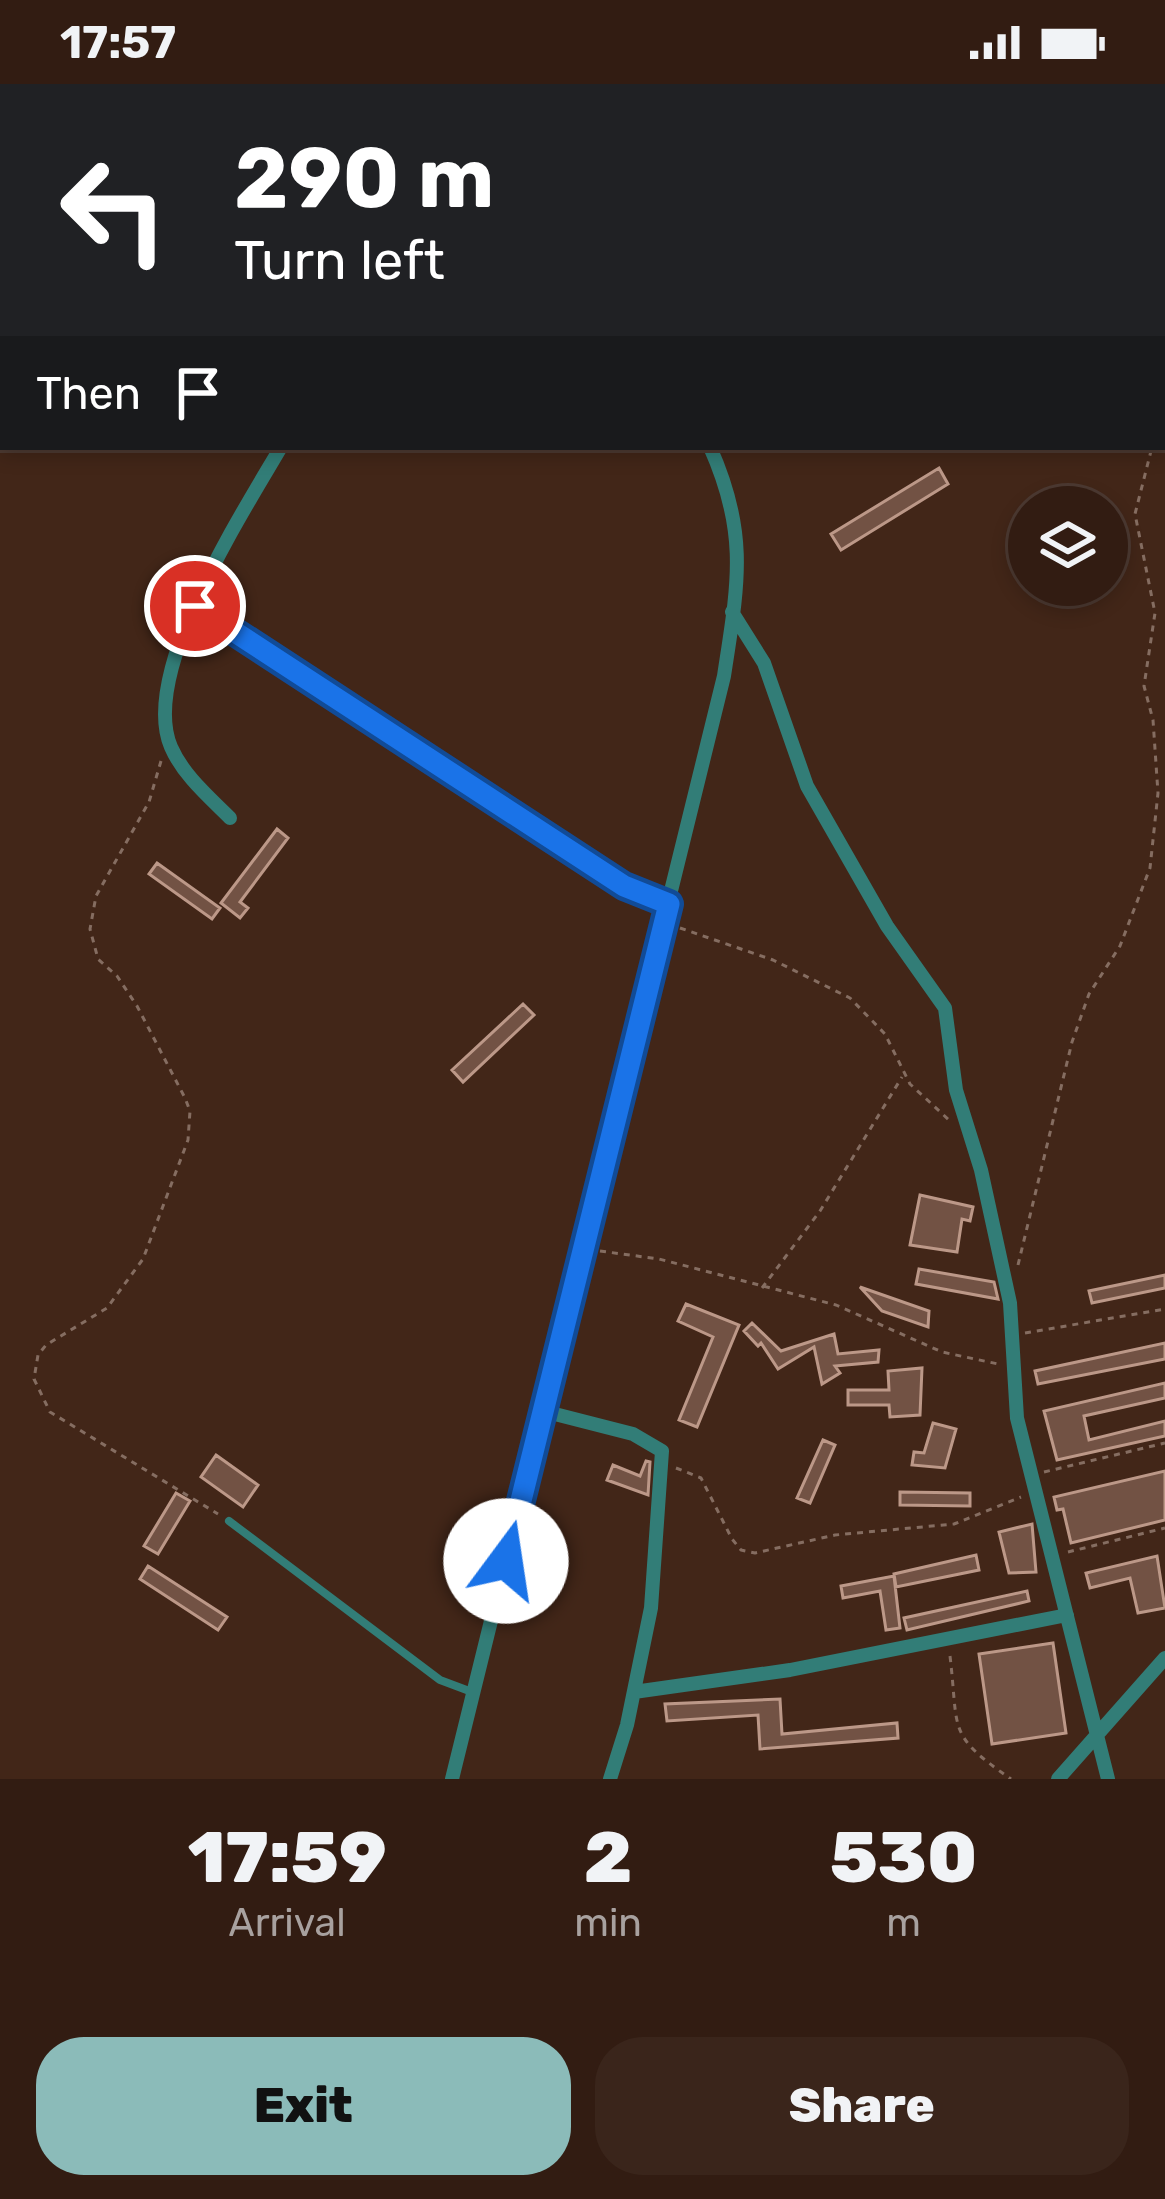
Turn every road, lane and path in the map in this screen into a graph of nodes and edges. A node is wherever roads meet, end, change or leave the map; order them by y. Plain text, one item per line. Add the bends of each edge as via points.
1 (279, 450) edge
2 (711, 450) edge
3 (1151, 450) edge
4 (195, 606) junction
5 (732, 612) junction
6 (166, 726) junction
7 (230, 818) dead end
8 (669, 904) junction
9 (664, 922) junction
10 (903, 1075) junction
11 (970, 1135) junction
12 (581, 1261) junction
13 (1016, 1275) dead end
14 (761, 1288) junction
15 (1165, 1309) edge
16 (1013, 1335) junction
17 (1012, 1366) junction
18 (543, 1411) junction
19 (1165, 1443) edge
20 (665, 1465) junction
21 (1030, 1475) junction
22 (1034, 1492) junction
23 (230, 1522) joint
24 (1165, 1528) edge
25 (1052, 1556) junction
26 (1067, 1615) junction
27 (948, 1638) junction
28 (1165, 1658) edge
29 (472, 1692) junction
30 (634, 1692) junction
31 (1095, 1736) junction
32 (452, 1779) edge
33 (610, 1779) edge
34 (1011, 1779) edge
35 (1058, 1779) edge
36 (1108, 1779) edge

1 - 4 street
2 - 5 street via 737,523
3 - 13 path via 1135,514 1155,613 1144,686 1158,793 1150,868 1072,1042
4 - 6 street via 172,660
4 - 8 street via 624,886
5 - 8 street
5 - 11 street via 764,663 813,797 887,926 941,999
6 - 7 street via 191,778
6 - 23 path via 149,802 96,896 90,929 98,959 137,1006 185,1099 188,1140 143,1259 107,1308 46,1345 34,1379 50,1412
8 - 9 street
9 - 10 path via 773,960 850,998 885,1034
9 - 12 street
10 - 11 path
10 - 14 path via 820,1211
11 - 16 street
12 - 14 path via 614,1250
12 - 18 street
14 - 17 path via 836,1305 965,1360
15 - 16 path
16 - 17 street
17 - 21 street
18 - 20 street via 655,1442
18 - 29 street
19 - 21 path
20 - 22 path via 701,1478 732,1539 754,1553 954,1524
20 - 30 street
21 - 22 street
22 - 25 street
23 - 29 lane via 440,1680
24 - 25 path
25 - 26 street
26 - 27 street
26 - 31 street
27 - 30 street
27 - 34 path via 960,1737
28 - 31 street
29 - 32 street
30 - 33 street
31 - 35 street
31 - 36 street

